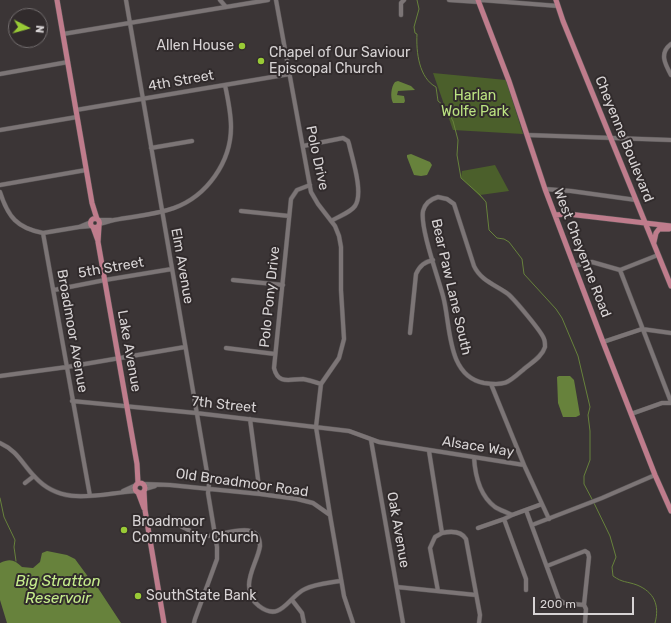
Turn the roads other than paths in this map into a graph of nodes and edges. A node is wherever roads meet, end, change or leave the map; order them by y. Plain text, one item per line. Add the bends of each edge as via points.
1 (57, 0) edge
2 (126, 0) edge
3 (220, 0) edge
4 (268, 0) edge
5 (276, 0) edge
6 (404, 0) edge
7 (449, 0) edge
8 (556, 0) edge
9 (479, 1) edge
10 (558, 6) junction
11 (226, 7) junction
12 (401, 14) dead end
13 (129, 23) junction
14 (63, 34) junction
15 (671, 44) edge
16 (68, 62) junction
17 (0, 74) edge
18 (290, 74) junction
19 (671, 75) edge
20 (225, 85) junction
21 (142, 99) junction
22 (76, 110) junction
23 (77, 117) junction
24 (0, 130) edge
25 (527, 135) junction
26 (610, 138) junction
27 (671, 140) edge
28 (192, 141) dead end
29 (303, 146) junction
30 (151, 148) junction
31 (86, 170) junction
32 (0, 184) edge
33 (310, 185) junction
34 (545, 189) junction
35 (0, 195) edge
36 (636, 200) junction
37 (241, 211) dead end
38 (161, 212) junction
39 (555, 215) junction
40 (289, 216) junction
41 (331, 221) junction
42 (95, 223) junction
43 (645, 223) junction
44 (671, 228) edge
45 (43, 233) junction
46 (654, 245) junction
47 (658, 254) junction
48 (433, 260) junction
49 (574, 266) junction
50 (172, 269) junction
51 (620, 270) junction
52 (105, 280) junction
53 (233, 280) dead end
54 (283, 285) junction
55 (671, 286) edge
56 (54, 290) junction
57 (642, 329) junction
58 (410, 333) dead end
59 (671, 333) edge
60 (603, 342) junction
61 (185, 346) junction
62 (226, 348) dead end
63 (275, 354) junction
64 (118, 358) junction
65 (67, 367) junction
66 (0, 376) edge
67 (321, 384) junction
68 (491, 384) junction
69 (72, 401) junction
70 (671, 402) edge
71 (127, 406) junction
72 (196, 413) junction
73 (631, 414) junction
74 (250, 419) junction
75 (316, 427) junction
76 (371, 440) junction
77 (0, 442) edge
78 (430, 451) junction
79 (474, 457) junction
80 (524, 465) junction
81 (655, 475) junction
82 (34, 476) junction
83 (25, 483) dead end
84 (141, 486) junction
85 (208, 489) junction
86 (121, 492) junction
87 (138, 492) junction
88 (260, 494) junction
89 (90, 496) junction
90 (542, 504) junction
91 (145, 510) junction
92 (526, 510) junction
93 (671, 511) edge
94 (330, 515) junction
95 (512, 515) junction
96 (504, 519) junction
97 (549, 519) junction
98 (532, 526) junction
99 (182, 527) dead end
100 (478, 528) dead end
101 (442, 533) junction
102 (214, 536) junction
103 (547, 566) junction
104 (340, 581) junction
105 (397, 587) junction
106 (526, 590) dead end
107 (438, 591) junction
108 (476, 595) junction
109 (292, 600) junction
110 (584, 605) junction
111 (585, 622) dead end
112 (164, 623) edge
113 (194, 623) edge
114 (304, 623) edge
115 (353, 623) edge
116 (403, 623) edge
117 (479, 623) edge

1 - 14 main road, Lake Avenue
2 - 13 street, Elm Avenue
3 - 11 street
4 - 11 street
5 - 18 street, Polo Drive
6 - 12 street via 401,3
7 - 9 street
8 - 10 main road, Cheyenne Boulevard
9 - 10 street
9 - 25 main road, West Cheyenne Road
10 - 26 main road, Cheyenne Boulevard
11 - 13 street
13 - 14 street
13 - 21 street, Elm Avenue
14 - 16 main road, Lake Avenue
15 - 19 street via 666,48 664,56
16 - 17 street
16 - 22 main road, Lake Avenue
18 - 20 street, 4th Street
18 - 29 street, Polo Drive
20 - 21 street, 4th Street
20 - 38 street via 231,128 228,150 222,165 213,180 194,198
21 - 22 street, 4th Street
21 - 30 street, Elm Avenue
22 - 23 main road, Lake Avenue
23 - 24 street
23 - 31 main road, Lake Avenue
25 - 26 street
25 - 34 main road, West Cheyenne Road
26 - 27 street
26 - 36 main road, Cheyenne Boulevard
28 - 30 street
29 - 33 street, Polo Drive
29 - 41 street via 343,138 348,141 358,197 352,209
30 - 38 street, Elm Avenue
31 - 32 street
31 - 42 main road, Lake Avenue
33 - 40 street, Polo Pony Drive via 300,188 292,195
33 - 41 street, Polo Drive via 318,204
34 - 36 street
34 - 39 main road, West Cheyenne Road
35 - 45 street via 16,222
36 - 43 main road, Cheyenne Boulevard
37 - 40 street
38 - 42 street
38 - 50 street, Elm Avenue
39 - 43 main road via 568,214
39 - 49 main road, West Cheyenne Road
40 - 54 street, Polo Pony Drive
41 - 67 street, Polo Drive via 337,231 341,247 340,290 344,339 339,358
42 - 45 street
42 - 52 main road, Lake Avenue
43 - 44 main road
43 - 46 main road, Cheyenne Boulevard
44 - 46 main road via 659,229 656,232
45 - 56 street, Broadmoor Avenue
46 - 47 main road, Cheyenne Boulevard
47 - 51 street
47 - 55 main road, Cheyenne Boulevard
48 - 58 street via 421,266 416,274
48 - 68 street, Bear Paw Lane South via 458,364 472,379
48 - 68 street, Bear Paw Lane South via 423,217 425,206 430,200 438,197 454,204 478,274 511,297 544,338 545,348 539,357 510,381
49 - 51 street via 592,262
49 - 60 main road, West Cheyenne Road
50 - 52 street, 5th Street
50 - 61 street, Elm Avenue
51 - 57 street
52 - 56 street, 5th Street
52 - 64 main road, Lake Avenue
53 - 54 street
54 - 63 street, Polo Pony Drive
56 - 65 street, Broadmoor Avenue
57 - 59 street
57 - 60 street
57 - 70 street
60 - 73 main road, West Cheyenne Road
61 - 64 street
61 - 72 street, Elm Avenue
62 - 63 street
63 - 67 street, Polo Pony Drive via 274,368 279,378 288,381 308,380
64 - 65 street
64 - 71 main road, Lake Avenue
65 - 66 street
65 - 69 street, Broadmoor Avenue
67 - 75 street, Polo Drive
68 - 80 street
69 - 71 street, 7th Street
69 - 89 street, Broadmoor Avenue
70 - 73 street
71 - 72 street, 7th Street
71 - 84 main road, Lake Avenue
72 - 74 street, 7th Street
72 - 85 street, Elm Avenue
73 - 81 main road, West Cheyenne Road
74 - 75 street, 7th Street
74 - 88 street
75 - 76 street, 7th Street via 349,431
75 - 94 street, Polo Drive
76 - 78 street, Alsace Way
76 - 105 street, Oak Avenue
77 - 82 street, Old Broadmoor Road via 17,454
78 - 79 street, Alsace Way
78 - 101 street
79 - 80 street, Alsace Way
79 - 95 street via 476,478 488,499 497,508
80 - 90 street, Alsace Way
81 - 93 main road, West Cheyenne Road
81 - 97 street
82 - 83 street
82 - 89 street, Old Broadmoor Road via 44,486 57,493 74,497
84 - 85 street, Old Broadmoor Road via 170,485
84 - 86 street, Old Broadmoor Road
84 - 87 main road, Lake Avenue via 136,488
84 - 91 main road, Lake Avenue
85 - 88 street, Old Broadmoor Road
85 - 102 street, Elm Avenue
86 - 87 street, Old Broadmoor Road
86 - 89 street, Old Broadmoor Road
87 - 91 main road, Lake Avenue
88 - 94 street, Old Broadmoor Road via 313,503
90 - 92 street
90 - 97 street, Alsace Way
91 - 112 main road, Lake Avenue
92 - 95 street
92 - 98 street
94 - 104 street
95 - 96 street
96 - 100 street
96 - 106 street via 526,579
97 - 98 street
98 - 103 street
99 - 102 street via 198,535
101 - 107 street via 435,537 430,548
101 - 108 street via 457,532 466,539
102 - 109 street via 244,530 255,534 260,546 249,581 251,597 257,605 270,612 283,608
102 - 113 street, Elm Avenue via 216,564
103 - 110 street via 560,600 564,603
103 - 110 street via 585,551 588,553
104 - 109 street via 306,588
104 - 115 street
105 - 107 street
105 - 116 street, Oak Avenue
107 - 108 street
108 - 117 street
109 - 114 street via 302,613
110 - 111 street

